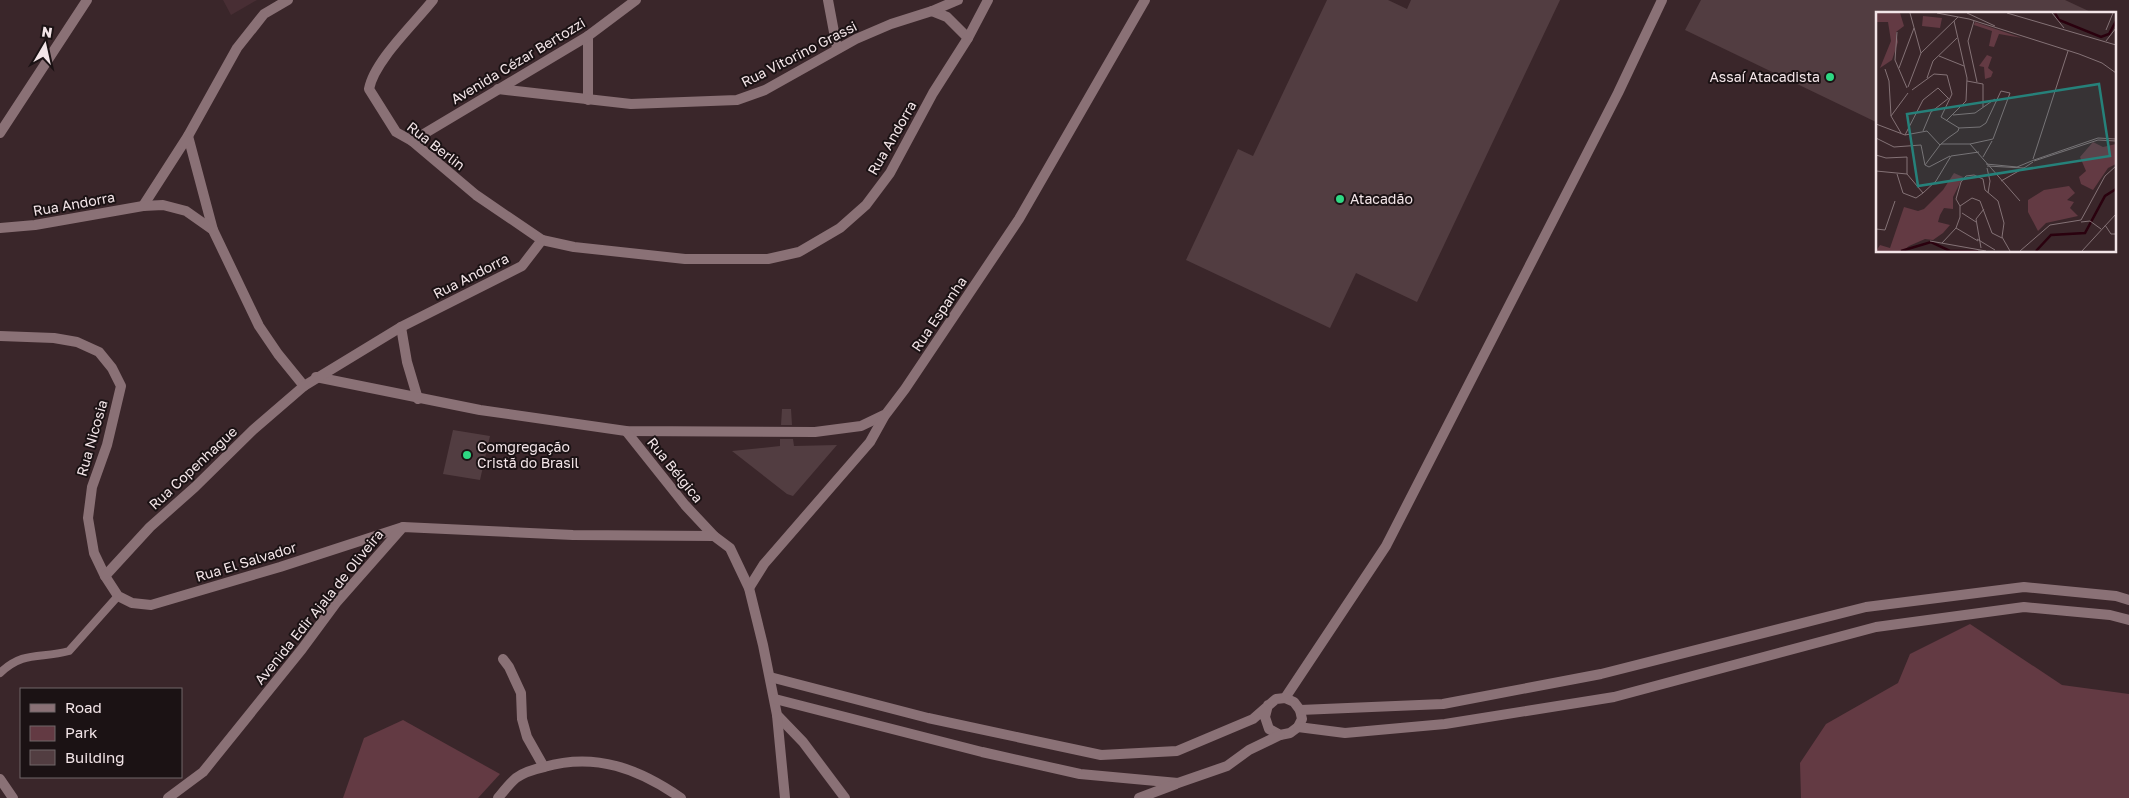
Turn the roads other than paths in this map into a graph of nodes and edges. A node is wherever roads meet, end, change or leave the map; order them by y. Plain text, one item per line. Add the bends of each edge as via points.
1 (87, 0) edge
2 (288, 0) edge
3 (433, 0) edge
4 (636, 0) edge
5 (828, 0) edge
6 (958, 0) edge
7 (988, 0) edge
8 (1145, 0) edge
9 (1662, 0) edge
10 (932, 11) junction
11 (588, 36) junction
12 (968, 38) junction
13 (837, 48) junction
14 (498, 89) junction
15 (588, 100) junction
16 (0, 133) edge
17 (188, 136) junction
18 (412, 141) junction
19 (143, 206) junction
20 (0, 228) edge
21 (213, 230) junction
22 (542, 240) junction
23 (401, 327) junction
24 (0, 336) edge
25 (316, 377) junction
26 (304, 386) junction
27 (418, 399) junction
28 (886, 414) junction
29 (626, 431) junction
30 (403, 527) junction
31 (714, 536) junction
32 (105, 576) junction
33 (749, 588) junction
34 (118, 596) junction
35 (2129, 600) edge
36 (2129, 620) edge
37 (503, 659) dead end
38 (0, 673) edge
39 (770, 677) junction
40 (1285, 698) junction
41 (775, 699) junction
42 (1268, 705) junction
43 (1300, 710) junction
44 (777, 715) junction
45 (1298, 727) junction
46 (1280, 734) junction
47 (544, 767) junction
48 (0, 780) edge
49 (1178, 783) junction
50 (13, 798) edge
51 (168, 798) edge
52 (498, 798) edge
53 (681, 798) edge
54 (785, 798) edge
55 (845, 798) edge
56 (1140, 798) edge

1 - 16 street
2 - 17 street via 264,14 237,48
3 - 18 street, Rua Berlin via 386,54 370,82 369,89 396,132
4 - 11 street, Avenida Cézar Bertozzi
5 - 13 street
6 - 10 street, Rua Vitorino Grassi
7 - 12 street, Rua Andorra
8 - 28 street, Rua Espanha via 1019,219
9 - 40 street via 1618,93 1386,546
10 - 12 street via 947,17
10 - 13 street, Rua Vitorino Grassi via 890,24
11 - 14 street, Avenida Cézar Bertozzi
11 - 15 street
12 - 22 street, Rua Andorra via 933,93 890,173 866,205 840,228 799,252 768,259 686,259 574,247
13 - 15 street, Rua Vitorino Grassi via 773,86 737,100 661,104
14 - 15 street, Rua Vitorino Grassi
14 - 18 street, Avenida Cézar Bertozzi
17 - 19 street
17 - 21 street
18 - 22 street, Rua Berlin via 476,195
19 - 20 street, Rua Andorra via 34,226
19 - 21 street, Rua Andorra via 163,205 186,211
21 - 26 street, Rua Andorra via 259,326
22 - 23 street, Rua Andorra via 522,266
23 - 25 street, Rua Andorra
23 - 27 street
24 - 32 street, Rua Nicosia via 77,342 99,352 121,386 92,487 88,518 94,552
25 - 26 street, Rua Andorra
25 - 27 street
26 - 32 street, Rua Copenhague via 150,527
27 - 29 street
28 - 29 street, Rua Espanha via 861,426 815,432
28 - 33 street via 870,442 764,564
29 - 31 street, Rua Bélgica via 663,480
30 - 31 street, Avenida Edir Ajala de Oliveira via 573,535
30 - 34 street, Rua El Salvador via 151,605 132,603
30 - 51 street, Avenida Edir Ajala de Oliveira via 336,603 203,772
31 - 33 street, Rua Bélgica via 730,548
32 - 34 street
33 - 39 street, Rua Bélgica
34 - 38 lane via 69,651 32,655 10,664
35 - 43 street via 2024,587 1866,608 1601,674 1444,704
36 - 45 street via 2110,615 2024,607 1876,627 1614,697 1445,724 1345,733
37 - 47 street via 521,693 522,719 527,737
39 - 41 street, Rua Bélgica
39 - 42 street via 928,718 1101,755 1177,752 1253,719
40 - 42 street via 1276,699
40 - 43 street
41 - 44 street, Rua Bélgica
41 - 49 street via 1080,774
42 - 46 street via 1265,717 1269,729
43 - 45 street via 1302,719
44 - 54 street, Rua Bélgica
44 - 55 street via 803,742
45 - 46 street via 1290,734
46 - 49 street via 1227,766
47 - 52 street via 516,778
47 - 53 street via 560,762 596,762 654,780
48 - 50 street
49 - 56 street

